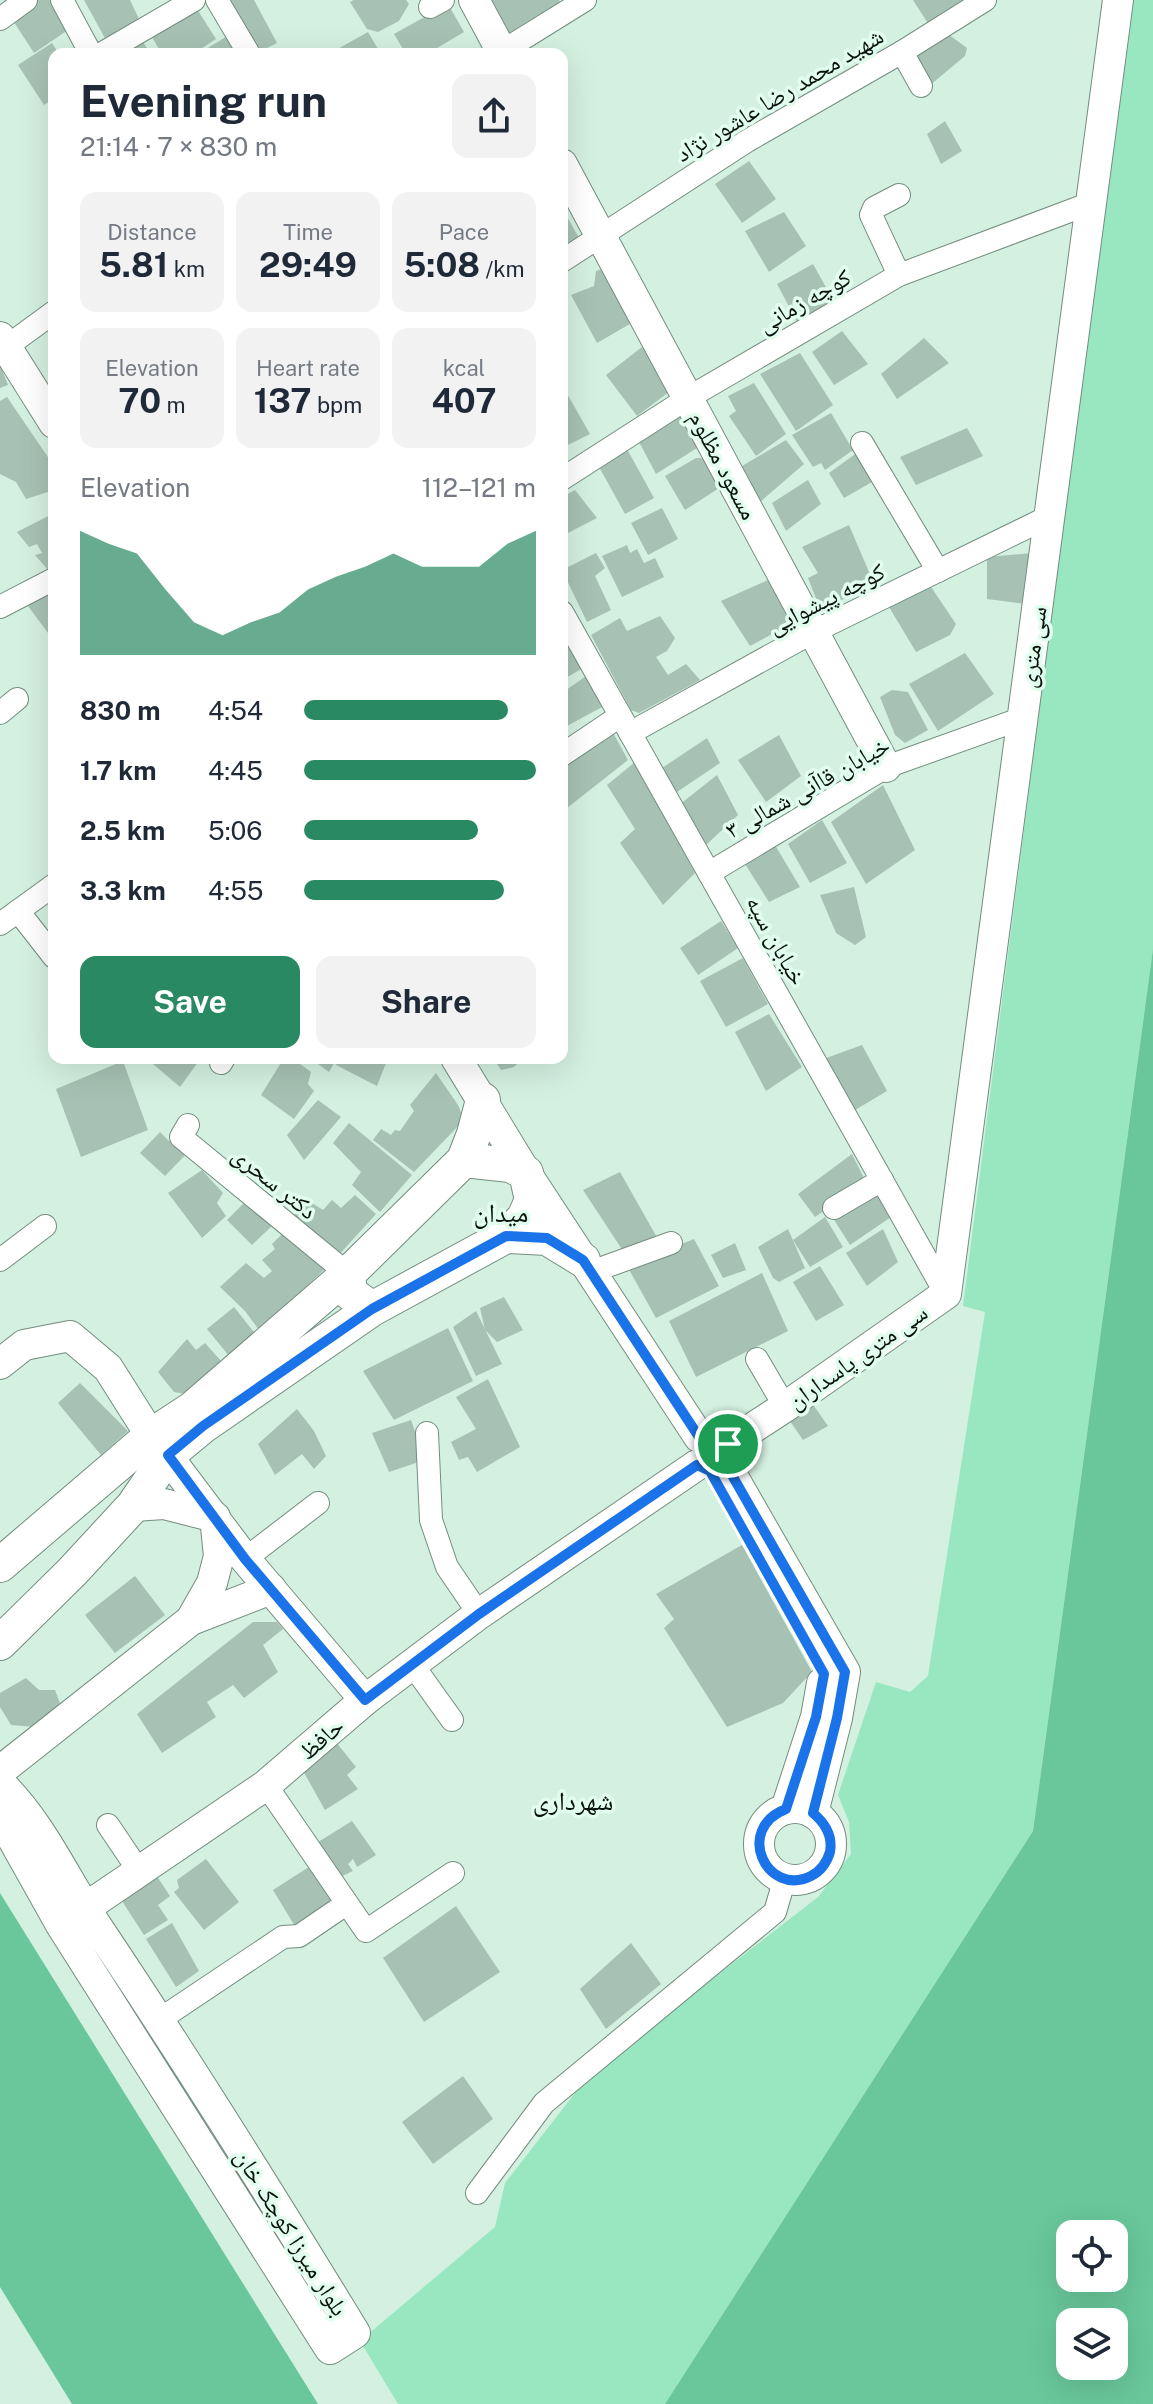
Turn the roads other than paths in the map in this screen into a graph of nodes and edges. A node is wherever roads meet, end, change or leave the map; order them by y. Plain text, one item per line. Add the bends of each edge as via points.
1 (26, 0) edge
2 (62, 0) edge
3 (194, 0) edge
4 (217, 0) edge
5 (474, 0) edge
6 (585, 0) edge
7 (985, 0) edge
8 (1118, 0) edge
9 (0, 19) edge
10 (88, 48) edge
11 (111, 48) edge
12 (245, 48) edge
13 (498, 48) edge
14 (509, 48) edge
15 (902, 52) junction
16 (921, 86) dead end
17 (568, 175) edge
18 (899, 195) dead end
19 (1091, 203) junction
20 (600, 235) junction
21 (568, 257) edge
22 (899, 275) junction
23 (48, 316) edge
24 (3, 342) edge
25 (688, 398) junction
26 (48, 413) edge
27 (862, 443) dead end
28 (568, 475) edge
29 (1050, 516) junction
30 (938, 571) junction
31 (48, 582) edge
32 (0, 607) edge
33 (568, 623) edge
34 (813, 632) junction
35 (1023, 718) junction
36 (625, 724) junction
37 (568, 752) edge
38 (886, 767) junction
39 (709, 873) junction
40 (48, 889) edge
41 (9, 918) edge
42 (48, 952) edge
43 (460, 1064) edge
44 (483, 1100) junction
45 (188, 1125) dead end
46 (464, 1160) junction
47 (526, 1173) junction
48 (882, 1180) junction
49 (834, 1208) dead end
50 (45, 1226) dead end
51 (506, 1236) junction
52 (671, 1243) dead end
53 (0, 1260) edge
54 (587, 1266) junction
55 (348, 1274) junction
56 (946, 1294) junction
57 (372, 1309) junction
58 (757, 1359) dead end
59 (0, 1364) edge
60 (785, 1407) junction
61 (427, 1433) dead end
62 (157, 1442) junction
63 (712, 1456) junction
64 (318, 1503) dead end
65 (133, 1506) junction
66 (215, 1517) junction
67 (245, 1559) junction
68 (0, 1565) edge
69 (271, 1589) junction
70 (479, 1614) junction
71 (191, 1620) junction
72 (0, 1643) edge
73 (412, 1664) junction
74 (365, 1700) junction
75 (452, 1720) dead end
76 (0, 1771) edge
77 (0, 1783) edge
78 (266, 1785) junction
79 (800, 1811) junction
80 (0, 1816) edge
81 (108, 1825) dead end
82 (139, 1871) junction
83 (453, 1873) dead end
84 (785, 1878) junction
85 (346, 1904) junction
86 (73, 1916) junction
87 (159, 2020) junction
88 (134, 2037) junction
89 (229, 2131) junction
90 (203, 2148) junction
91 (477, 2193) dead end
92 (292, 2230) junction
93 (265, 2246) junction

1 - 9 street
2 - 10 street
3 - 11 street
4 - 12 street
5 - 13 street
6 - 14 street
7 - 15 street, شهید محمد رضا عاشور نژاد
8 - 19 street, سی متری
15 - 16 street
15 - 20 street, شهید محمد رضا عاشور نژاد via 747,141
17 - 20 street, مسعود مظلوم
18 - 22 street via 871,215
19 - 22 street, کوچه زمانی
19 - 29 street, سی متری
20 - 21 street, شهید محمد رضا عاشور نژاد
20 - 25 street, مسعود مظلوم
22 - 25 street, کوچه زمانی
23 - 24 street
24 - 26 street
25 - 28 street, کوچه زمانی
25 - 34 street, مسعود مظلوم
27 - 30 street
29 - 30 street, کوچه پیشوایی
29 - 35 street, سی متری
30 - 34 street, کوچه پیشوایی
31 - 32 street
33 - 36 street, خیابان سپه
34 - 36 street, کوچه پیشوایی
34 - 38 street, مسعود مظلوم
35 - 38 street, خیابان قاآنی شمالی ۳
35 - 56 street, سی متری
36 - 37 street, کوچه پیشوایی
36 - 39 street, خیابان سپه
38 - 39 street, خیابان قاآنی شمالی ۳
39 - 48 street, خیابان سپه
40 - 41 street
41 - 42 street
43 - 44 street
44 - 46 main road
44 - 47 street
45 - 55 street, دکتر سحری via 181,1137
46 - 47 main road via 510,1165
46 - 55 main road
47 - 51 main road via 532,1200 524,1218
47 - 54 street
48 - 49 street
48 - 56 street, خیابان سپه
50 - 53 street
51 - 54 main road via 547,1238
51 - 57 main road
52 - 54 street
54 - 63 street
55 - 57 main road via 350,1293
55 - 62 main road
56 - 60 street, سی متری پاسداران
57 - 62 main road via 203,1426
58 - 60 street
59 - 62 street via 24,1345 70,1336 108,1368
60 - 63 street, سی متری پاسداران
61 - 70 street via 431,1520 447,1567
62 - 65 main road
62 - 66 street
62 - 68 main road
63 - 70 street, حافظ
63 - 79 street via 824,1674
64 - 67 street
65 - 66 street via 164,1504
65 - 72 main road
66 - 67 street
66 - 71 street via 219,1556 212,1583
67 - 69 street
69 - 71 street
69 - 74 street
70 - 73 street, حافظ
71 - 76 street
73 - 74 street, حافظ
73 - 75 street
74 - 78 street, حافظ
77 - 86 street, بلوار میرزا کوچک خان via 23,1806
78 - 82 street, حافظ
78 - 85 street
79 - 84 street via 777,1812 764,1825 759,1843 763,1861
79 - 84 street via 826,1827 831,1845 820,1870 803,1879
80 - 86 street, بلوار میرزا کوچک خان
81 - 82 street
82 - 86 street, حافظ
83 - 85 street via 366,1931
84 - 91 street via 775,1912 544,2103
85 - 87 street via 299,1936 283,1937
86 - 87 street, بلوار میرزا کوچک خان
86 - 88 street, بلوار میرزا کوچک خان
87 - 88 street
87 - 89 street, بلوار میرزا کوچک خان
88 - 90 street, بلوار میرزا کوچک خان
89 - 90 street
89 - 92 street, بلوار میرزا کوچک خان
90 - 93 street, بلوار میرزا کوچک خان
92 - 93 street
92 - 93 street, بلوار میرزا کوچک خان via 355,2333 330,2349

